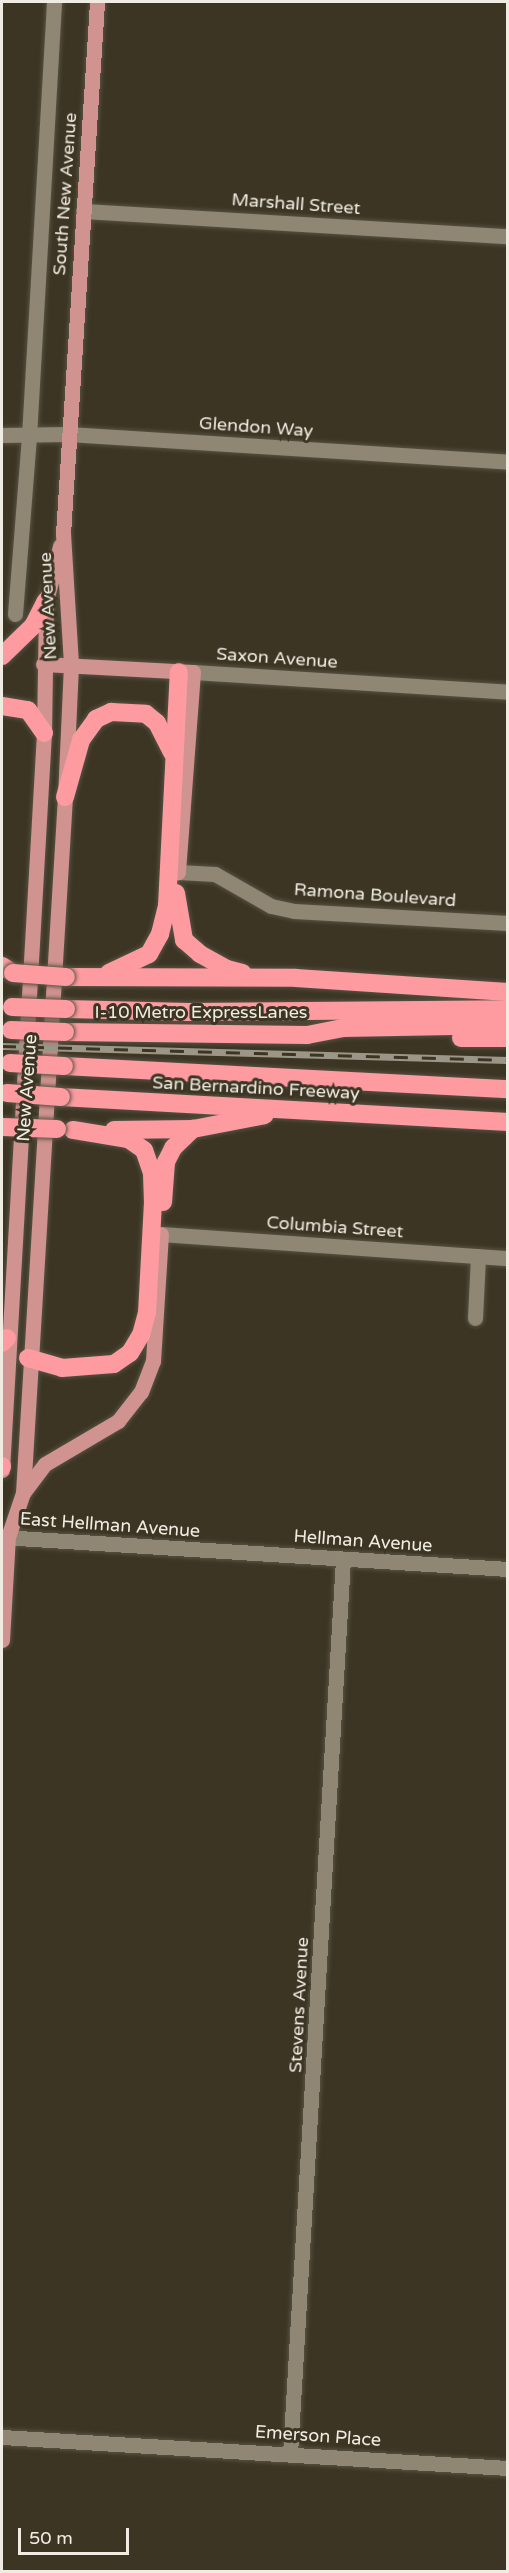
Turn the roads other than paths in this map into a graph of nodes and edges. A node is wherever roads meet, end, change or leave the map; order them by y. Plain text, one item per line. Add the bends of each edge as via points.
1 (54, 2) edge
2 (97, 2) edge
3 (83, 211) junction
4 (507, 236) edge
5 (68, 434) junction
6 (2, 435) edge
7 (29, 436) junction
8 (507, 462) edge
9 (63, 534) junction
10 (46, 601) junction
11 (15, 614) dead end
12 (2, 656) edge
13 (43, 664) junction
14 (71, 664) junction
15 (186, 672) junction
16 (507, 692) edge
17 (2, 706) edge
18 (44, 733) junction
19 (172, 754) junction
20 (65, 797) junction
21 (178, 872) junction
22 (507, 923) edge
23 (5, 971) edge
24 (95, 978) junction
25 (268, 978) junction
26 (507, 993) edge
27 (7, 1007) edge
28 (507, 1009) edge
29 (507, 1025) edge
30 (6, 1030) edge
31 (307, 1035) junction
32 (507, 1038) edge
33 (6, 1062) edge
34 (253, 1074) junction
35 (507, 1078) edge
36 (507, 1089) edge
37 (4, 1093) edge
38 (282, 1111) junction
39 (507, 1122) edge
40 (2, 1127) edge
41 (193, 1129) junction
42 (65, 1130) junction
43 (161, 1234) junction
44 (478, 1256) junction
45 (507, 1258) edge
46 (475, 1318) dead end
47 (4, 1341) edge
48 (28, 1358) junction
49 (2, 1468) edge
50 (23, 1493) junction
51 (2, 1518) edge
52 (5, 1537) edge
53 (216, 1551) joint
54 (343, 1559) junction
55 (507, 1569) edge
56 (2, 1640) edge
57 (2, 2437) edge
58 (290, 2454) junction
59 (507, 2468) edge

1 - 7 street
2 - 3 main road, South New Avenue
3 - 4 street, Marshall Street
3 - 5 main road, South New Avenue
5 - 7 street, Glendon Way
5 - 8 street, Glendon Way
5 - 9 main road
6 - 7 street, Glendon Way
7 - 11 street
9 - 10 main road, New Avenue
9 - 14 main road, New Avenue
10 - 12 highway via 33,626
10 - 13 main road, New Avenue
13 - 14 main road, Saxon Avenue
13 - 18 main road, New Avenue
14 - 15 main road, Saxon Avenue
14 - 20 main road, New Avenue
15 - 16 street, Saxon Avenue
15 - 19 highway
15 - 21 main road
17 - 18 highway via 28,710
18 - 47 main road, New Avenue
19 - 20 highway via 161,729 146,714 111,712 96,719 81,741
19 - 24 highway via 166,906 160,934 148,954 128,967
20 - 48 main road, New Avenue
21 - 22 street, Ramona Boulevard via 215,874 271,906 294,911
21 - 25 highway via 176,900 184,940 227,969
23 - 24 highway, bridge
24 - 25 highway
25 - 26 highway
27 - 28 highway, bridge via 213,1012
29 - 31 highway, I-10 Metro ExpressLanes via 342,1028
30 - 31 highway, I-10 Metro ExpressLanes, bridge
31 - 32 highway
33 - 34 highway, bridge
34 - 35 highway
34 - 36 highway
37 - 38 highway, San Bernardino Freeway, bridge
38 - 39 highway, San Bernardino Freeway
38 - 41 highway
40 - 42 highway, bridge
41 - 42 highway
41 - 43 highway via 173,1148 166,1162
42 - 48 highway via 128,1139 144,1150 152,1173 153,1203 147,1313 141,1335 130,1353 114,1364 63,1368
43 - 44 street, Columbia Street
43 - 50 main road via 153,1361 141,1392 118,1420 45,1464
44 - 45 street, Columbia Street
44 - 46 street
47 - 49 main road, New Avenue
48 - 50 main road, New Avenue
50 - 52 main road, New Avenue
51 - 52 main road, New Avenue
52 - 53 street, East Hellman Avenue
52 - 56 main road, New Avenue
53 - 54 street, Hellman Avenue
54 - 55 street, Hellman Avenue
54 - 58 street, Stevens Avenue
57 - 58 street, Emerson Place
58 - 59 street, Emerson Place

